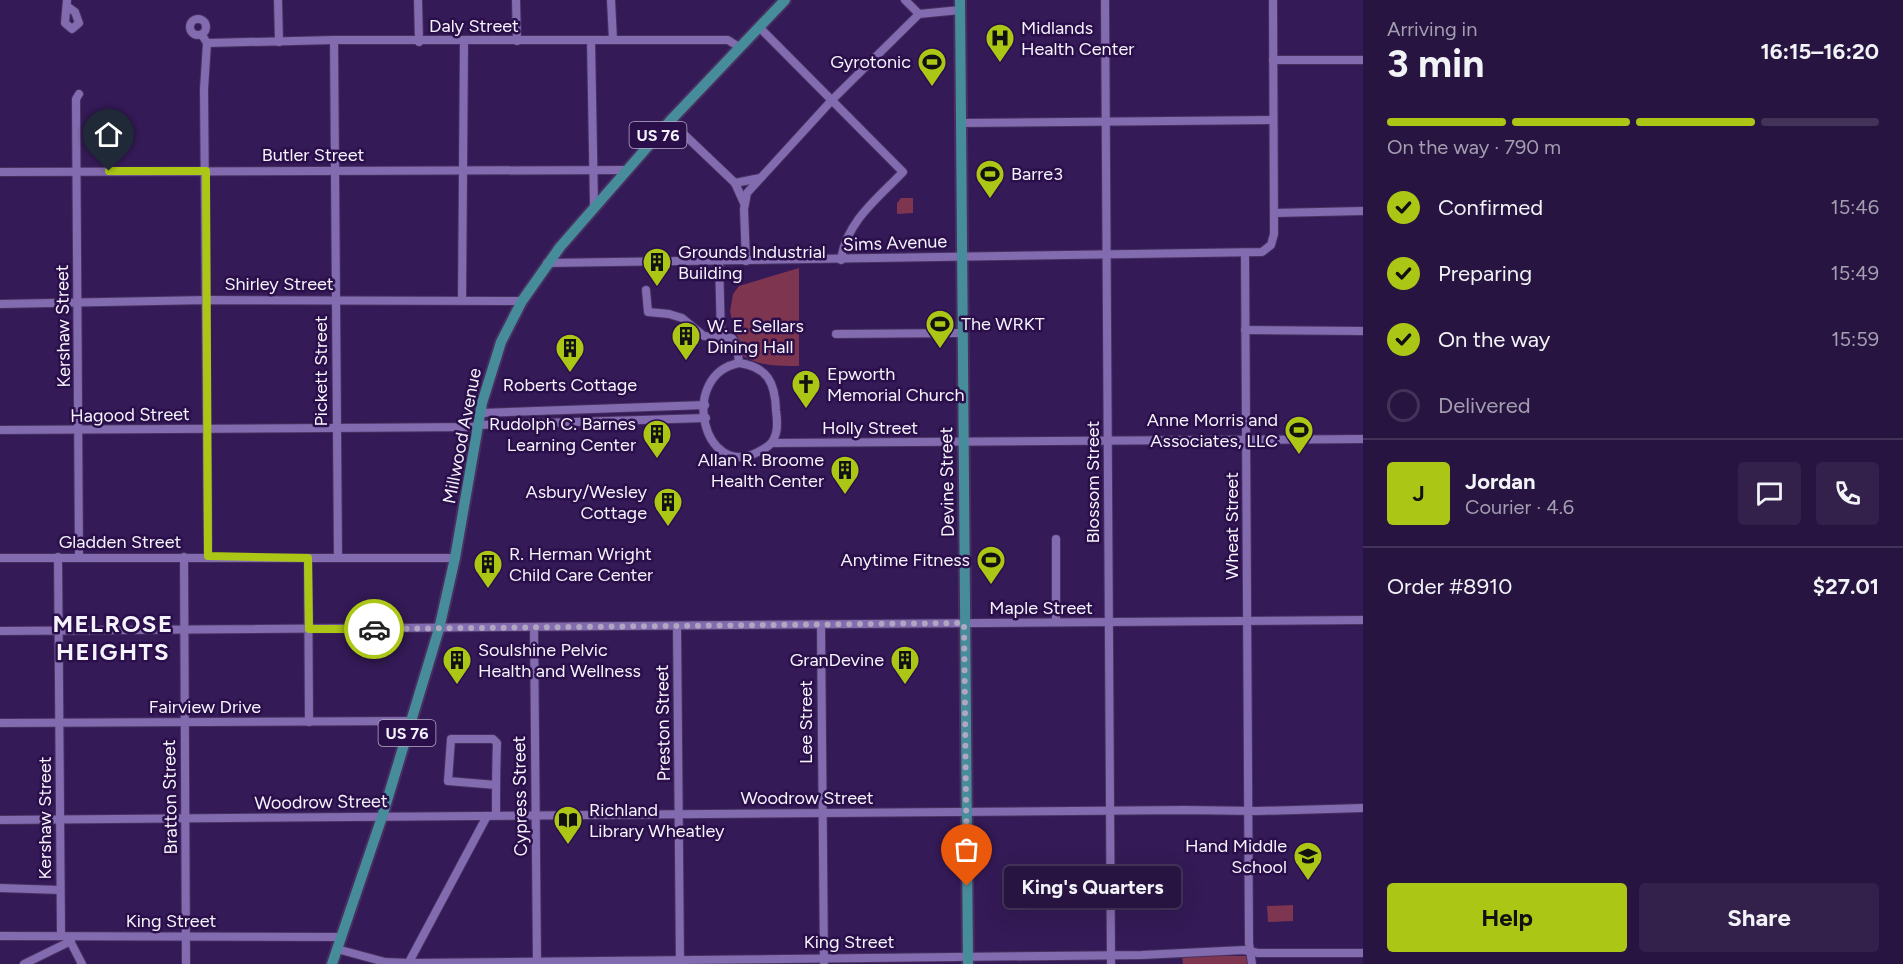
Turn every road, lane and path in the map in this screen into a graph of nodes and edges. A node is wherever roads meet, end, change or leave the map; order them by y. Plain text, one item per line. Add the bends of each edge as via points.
1 (278, 0) edge
2 (418, 0) edge
3 (516, 0) edge
4 (611, 0) edge
5 (785, 0) edge
6 (906, 0) edge
7 (1105, 0) edge
8 (1273, 0) edge
9 (960, 5) edge
10 (920, 14) junction
11 (759, 27) junction
12 (202, 35) dead end
13 (334, 40) junction
14 (612, 40) junction
15 (464, 41) junction
16 (517, 41) junction
17 (591, 41) junction
18 (279, 42) junction
19 (419, 42) junction
20 (207, 43) junction
21 (739, 47) junction
22 (1273, 60) junction
23 (1363, 60) edge
24 (79, 94) dead end
25 (832, 100) junction
26 (1273, 120) junction
27 (670, 121) junction
28 (1106, 122) junction
29 (961, 123) junction
30 (334, 170) junction
31 (464, 170) junction
32 (594, 170) junction
33 (627, 170) junction
34 (206, 171) junction
35 (0, 172) edge
36 (76, 172) junction
37 (762, 177) junction
38 (735, 183) junction
39 (594, 207) junction
40 (744, 209) junction
41 (1363, 211) edge
42 (1274, 213) junction
43 (1107, 254) junction
44 (1245, 254) junction
45 (962, 256) junction
46 (841, 260) junction
47 (719, 261) junction
48 (746, 261) junction
49 (547, 263) junction
50 (646, 290) dead end
51 (336, 299) junction
52 (207, 300) junction
53 (462, 300) junction
54 (522, 301) junction
55 (77, 302) junction
56 (0, 304) edge
57 (1245, 330) junction
58 (1363, 331) edge
59 (962, 333) junction
60 (836, 334) dead end
61 (722, 336) junction
62 (739, 363) junction
63 (705, 405) junction
64 (480, 413) junction
65 (706, 418) junction
66 (477, 426) junction
67 (206, 428) junction
68 (0, 430) edge
69 (336, 430) junction
70 (79, 431) junction
71 (1363, 439) edge
72 (1246, 440) junction
73 (963, 442) junction
74 (1108, 442) junction
75 (773, 443) junction
76 (1056, 539) dead end
77 (208, 556) junction
78 (58, 557) junction
79 (184, 557) junction
80 (0, 558) edge
81 (79, 558) junction
82 (308, 558) junction
83 (338, 558) junction
84 (455, 558) junction
85 (1363, 620) edge
86 (1247, 621) junction
87 (1056, 622) junction
88 (1109, 622) junction
89 (964, 623) junction
90 (821, 625) junction
91 (677, 626) junction
92 (534, 627) junction
93 (309, 629) junction
94 (439, 629) junction
95 (183, 630) junction
96 (59, 631) junction
97 (0, 632) edge
98 (309, 722) junction
99 (410, 722) junction
100 (0, 723) edge
101 (60, 723) junction
102 (184, 723) junction
103 (496, 785) junction
104 (1363, 808) edge
105 (1110, 810) junction
106 (1249, 811) junction
107 (966, 812) junction
108 (822, 813) junction
109 (679, 814) junction
110 (536, 815) junction
111 (487, 816) junction
112 (496, 816) junction
113 (382, 817) junction
114 (185, 818) junction
115 (61, 819) junction
116 (0, 820) edge
117 (0, 888) edge
118 (60, 890) junction
119 (186, 935) junction
120 (0, 936) edge
121 (66, 937) junction
122 (342, 937) junction
123 (337, 950) junction
124 (1251, 952) junction
125 (1363, 953) edge
126 (1111, 955) junction
127 (968, 960) edge
128 (680, 961) edge
129 (824, 961) edge
130 (537, 962) edge
131 (28, 963) edge
132 (409, 963) edge
133 (82, 964) edge
134 (186, 964) edge
135 (332, 964) edge
136 (1111, 964) edge
137 (1252, 964) edge

1 - 18 street
2 - 19 street
3 - 16 street
4 - 14 street
5 - 11 main road, Millwood Avenue / US 76
6 - 10 street
7 - 28 street, Blossom Street
8 - 22 street
9 - 10 street
9 - 29 main road, Devine Street
10 - 25 street
11 - 21 main road, Millwood Avenue / US 76
11 - 25 street
12 - 20 street
13 - 18 street, Daly Street
13 - 19 street, Daly Street
13 - 30 street, Pickett Street
14 - 17 street, Daly Street
14 - 21 street, Daly Street via 728,40
15 - 16 street, Daly Street
15 - 19 street, Daly Street
15 - 31 street
16 - 17 street, Daly Street
17 - 32 street
18 - 20 street, Daly Street
20 - 34 street
21 - 27 main road, Millwood Avenue / US 76
22 - 23 street
22 - 26 street
24 - 36 street, Kershaw Street
25 - 37 street
25 - 46 street via 903,172 864,211 848,235
26 - 28 street
26 - 42 street
27 - 33 main road, Millwood Avenue / US 76
27 - 38 street
28 - 29 street
28 - 43 street, Blossom Street
29 - 45 main road, Devine Street
30 - 31 street, Butler Street
30 - 34 street, Butler Street
30 - 51 street, Pickett Street
31 - 32 street, Butler Street
31 - 53 street
32 - 33 street, Butler Street
32 - 39 street
33 - 39 main road, Millwood Avenue / US 76
34 - 36 street, Butler Street
34 - 52 street
35 - 36 street, Butler Street
36 - 55 street, Kershaw Street
37 - 38 street
37 - 40 street via 747,193
38 - 40 street
39 - 49 main road, Millwood Avenue / US 76
40 - 48 street
41 - 42 street
42 - 44 street via 1269,247 1260,253
43 - 44 street, Sims Avenue
43 - 45 street, Sims Avenue
43 - 74 street, Blossom Street
44 - 57 street, Wheat Street
45 - 46 street, Sims Avenue
45 - 59 main road, Devine Street
46 - 48 street, Sims Avenue
47 - 48 street, Sims Avenue
47 - 49 street, Sims Avenue
47 - 61 street
49 - 54 main road, Millwood Avenue / US 76
50 - 61 street via 648,312 682,318 704,336
51 - 52 street, Shirley Street
51 - 53 street, Shirley Street
51 - 69 street, Pickett Street
52 - 55 street, Shirley Street
52 - 67 street
53 - 54 street, Shirley Street
54 - 64 main road, Millwood Avenue / US 76 via 501,342
55 - 56 street, Shirley Street
55 - 70 street, Kershaw Street
57 - 58 street
57 - 72 street, Wheat Street
59 - 60 street
59 - 73 main road, Devine Street
61 - 62 street via 732,338 738,345
62 - 63 street via 728,365 713,376 705,392
62 - 75 street via 764,372 775,389 777,430
63 - 64 street
63 - 65 street
64 - 66 main road, Millwood Avenue / US 76
65 - 66 street, Hagood Street
65 - 75 street via 712,443 724,453 743,457
66 - 69 street, Hagood Street
66 - 84 main road, Millwood Avenue / US 76
67 - 69 street, Hagood Street
67 - 70 street, Hagood Street
67 - 77 street
68 - 70 street, Hagood Street
69 - 83 street, Pickett Street
70 - 81 street, Kershaw Street
71 - 72 street, Holly Street
72 - 74 street, Holly Street
72 - 86 street, Wheat Street
73 - 74 street, Holly Street
73 - 75 street, Holly Street
73 - 89 main road, Devine Street
74 - 88 street, Blossom Street
76 - 87 street
77 - 79 street, Gladden Street
77 - 82 street, Gladden Street
78 - 80 street, Gladden Street
78 - 81 street, Gladden Street
78 - 96 street, Kershaw Street
79 - 81 street, Gladden Street
79 - 95 street, Bratton Street
82 - 83 street, Gladden Street
82 - 93 street
83 - 84 street, Gladden Street
84 - 94 main road, Millwood Avenue / US 76
85 - 86 street, Maple Street
86 - 88 street, Maple Street
86 - 106 street, Wheat Street
87 - 88 street, Maple Street
87 - 89 street, Maple Street
88 - 105 street, Blossom Street
89 - 90 street, Maple Street
89 - 107 main road, Devine Street
90 - 91 street, Maple Street
90 - 108 street, Lee Street
91 - 92 street, Maple Street
91 - 109 street, Preston Street
92 - 94 street, Maple Street
92 - 110 street, Cypress Street
93 - 94 street, Maple Street
93 - 95 street, Maple Street
93 - 98 street
94 - 99 main road, Millwood Avenue / US 76
95 - 96 street, Maple Street
95 - 102 street, Bratton Street
96 - 97 street, Maple Street
96 - 101 street, Kershaw Street
98 - 99 street, Fairview Drive
98 - 102 street, Fairview Drive
99 - 113 main road, Millwood Avenue / US 76
100 - 101 street, Fairview Drive
101 - 102 street, Fairview Drive
101 - 115 street, Kershaw Street
102 - 114 street, Bratton Street
103 - 103 street via 494,739 451,739 447,782
103 - 112 street
104 - 106 street, Woodrow Street
105 - 106 street, Woodrow Street
105 - 107 street, Woodrow Street
105 - 126 street, Blossom Street
106 - 124 street, Wheat Street
107 - 108 street, Woodrow Street
107 - 127 main road, Devine Street
108 - 109 street, Woodrow Street
108 - 129 street, Lee Street
109 - 110 street, Woodrow Street
109 - 128 street, Preston Street
110 - 112 street, Woodrow Street
110 - 130 street, Cypress Street
111 - 112 street, Woodrow Street
111 - 113 street, Woodrow Street
111 - 132 street
113 - 114 street, Woodrow Street
113 - 122 main road, Millwood Avenue / US 76
114 - 115 street, Woodrow Street
114 - 119 street, Bratton Street
115 - 116 street, Woodrow Street
115 - 118 street, Kershaw Street
117 - 118 street
118 - 121 street, Kershaw Street
119 - 121 street, King Street
119 - 122 street, King Street
119 - 134 street, Bratton Street
120 - 121 street, King Street
121 - 131 street
121 - 133 street
122 - 123 main road, Millwood Avenue / US 76
123 - 132 street, King Street via 385,962
123 - 135 main road, Millwood Avenue / US 76
124 - 125 street, King Street
124 - 126 street, King Street
124 - 137 street, Wheat Street
126 - 127 street, King Street
126 - 136 street, Blossom Street
127 - 129 street, King Street
128 - 129 street, King Street
128 - 130 street, King Street
130 - 132 street, King Street

